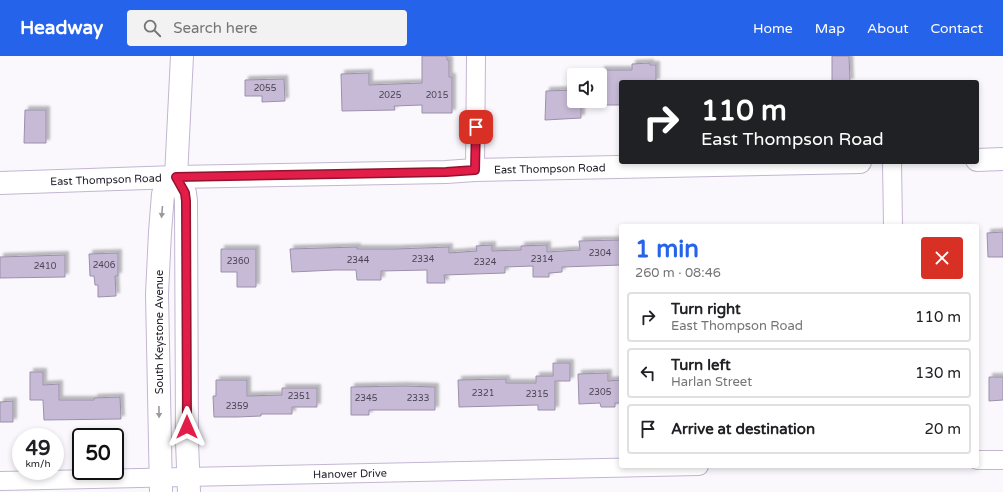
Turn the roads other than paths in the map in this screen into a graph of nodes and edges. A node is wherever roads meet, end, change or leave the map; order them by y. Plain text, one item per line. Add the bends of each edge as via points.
1 (182, 56) edge
2 (476, 56) edge
3 (1003, 159) edge
4 (979, 160) edge
5 (764, 164) edge
6 (892, 164) edge
7 (475, 170) junction
8 (176, 177) junction
9 (0, 183) edge
10 (893, 224) edge
11 (979, 460) edge
12 (1003, 460) edge
13 (642, 468) edge
14 (0, 481) edge
15 (189, 484) edge
16 (161, 485) edge

1 - 8 main road
2 - 7 street
3 - 4 main road
5 - 7 main road, East Thompson Road
6 - 10 street
7 - 8 main road, East Thompson Road
8 - 9 main road, East Thompson Road
8 - 15 main road via 185,193 186,201
8 -> 16 main road, South Keystone Avenue via 163,194 160,232 157,294
11 - 12 street
13 - 15 street, Hanover Drive
14 - 16 street, Hanover Drive
15 - 16 street, Hanover Drive

